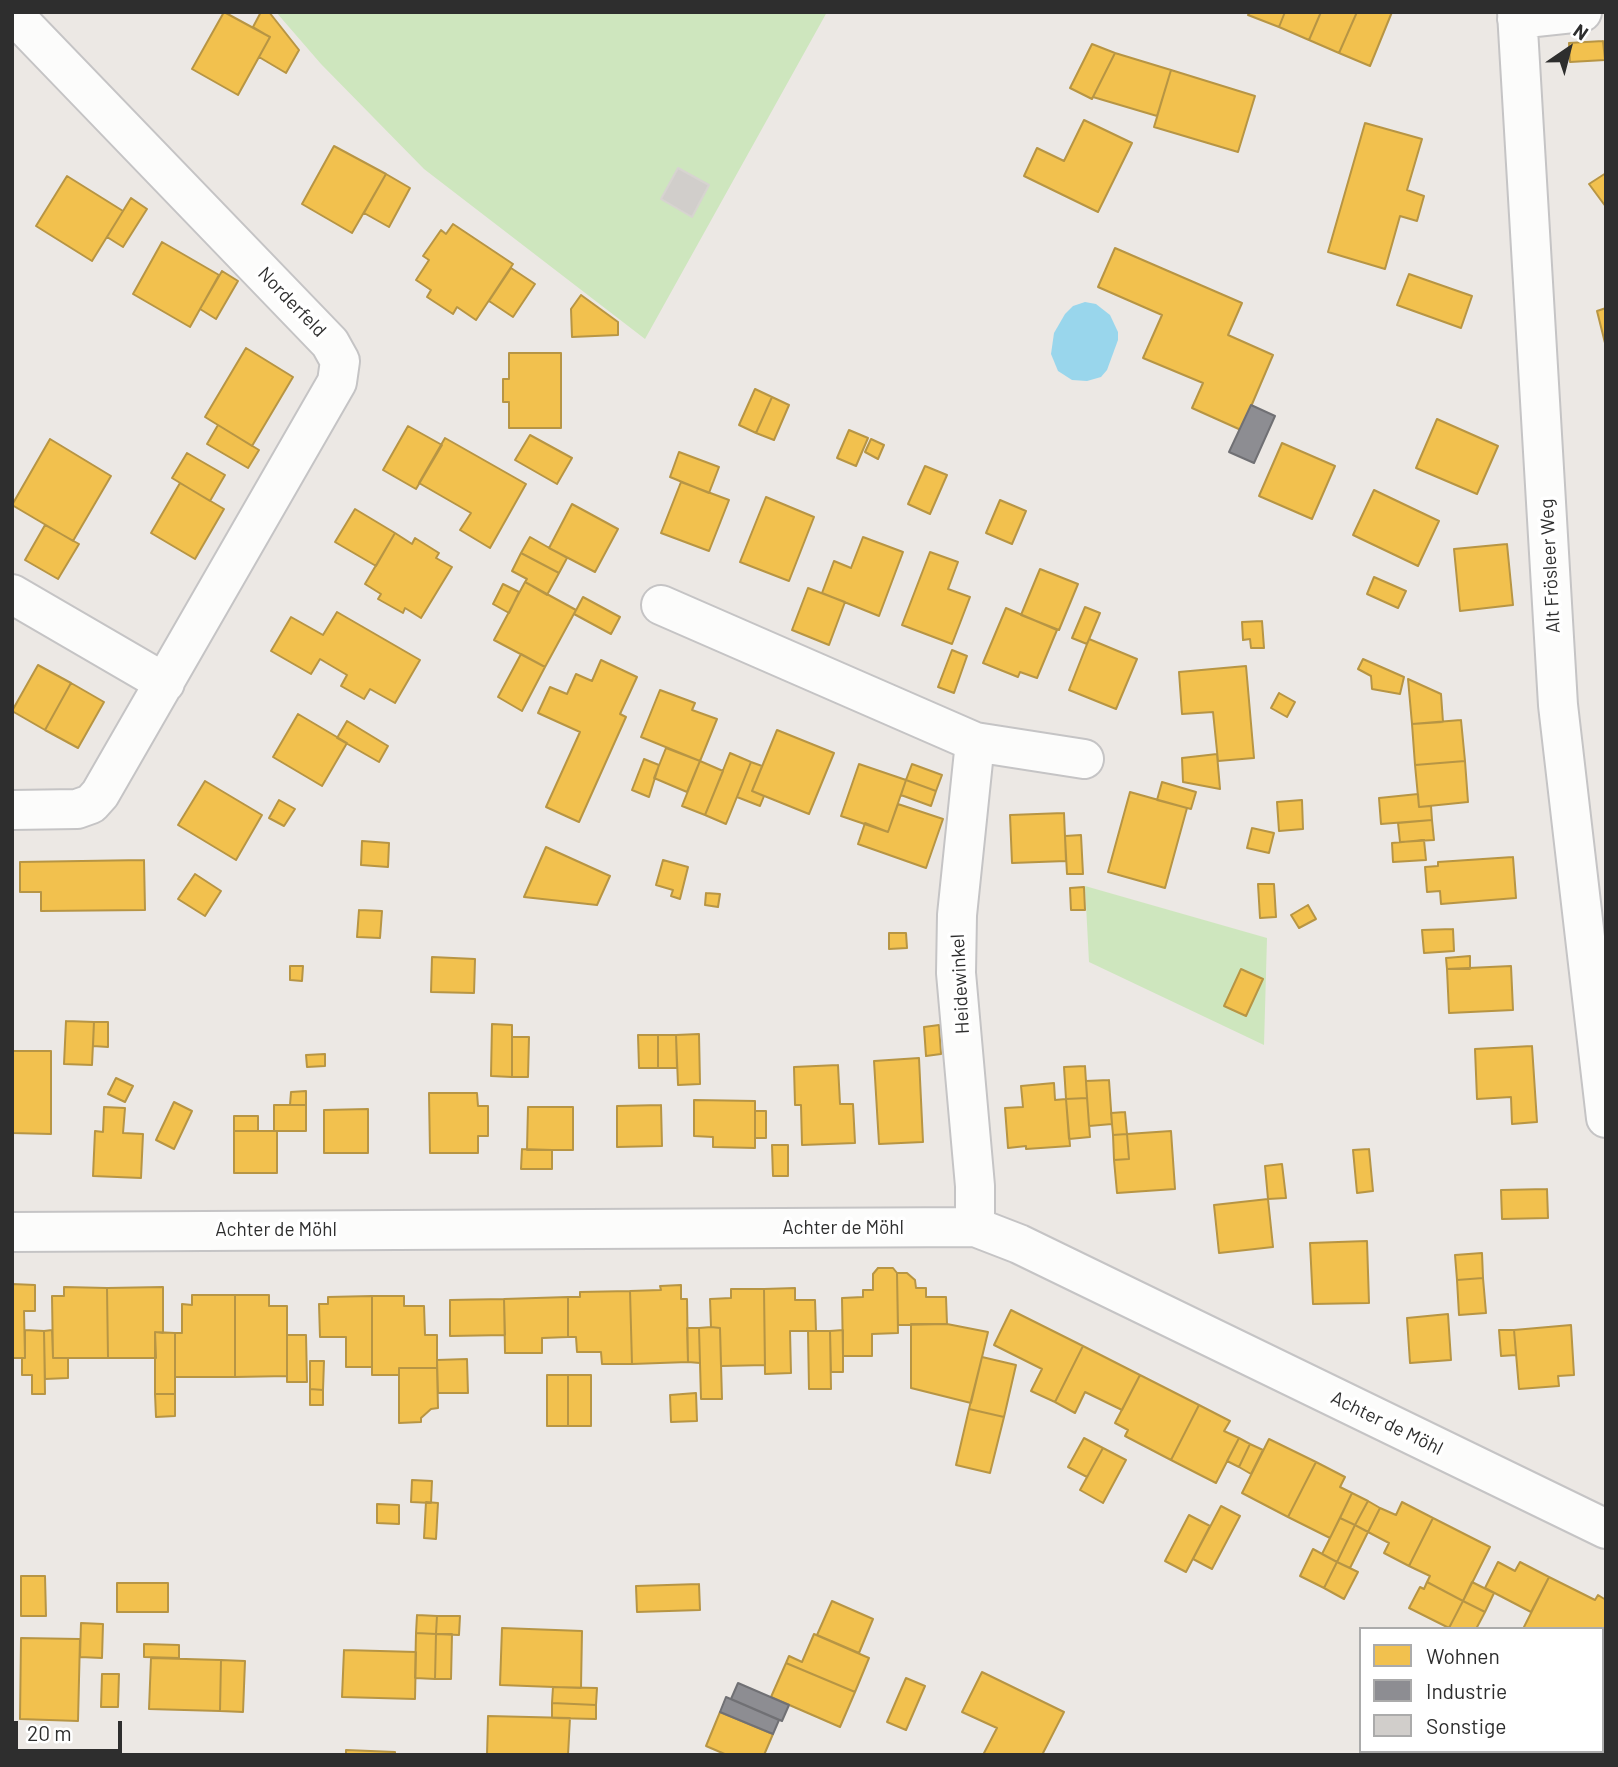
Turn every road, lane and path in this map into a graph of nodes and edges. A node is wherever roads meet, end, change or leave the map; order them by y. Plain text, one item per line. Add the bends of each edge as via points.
1 (1582, 12) edge
2 (12, 13) edge
3 (1517, 16) edge
4 (12, 594) edge
5 (661, 605) dead end
6 (165, 683) junction
7 (975, 741) junction
8 (1084, 759) dead end
9 (12, 810) edge
10 (1606, 1118) edge
11 (975, 1227) junction
12 (12, 1232) edge
13 (1606, 1529) edge

1 - 3 street
2 - 6 street, Norderfeld via 330,343 340,361 337,382
3 - 10 street, Alt Frösleer Weg via 1559,705
4 - 6 street
5 - 7 street
6 - 9 street, Norderfeld via 91,804 77,809
7 - 8 street
7 - 11 street, Heidewinkel via 956,961
11 - 12 street, Achter de Möhl
11 - 13 street, Achter de Möhl via 1019,1244

